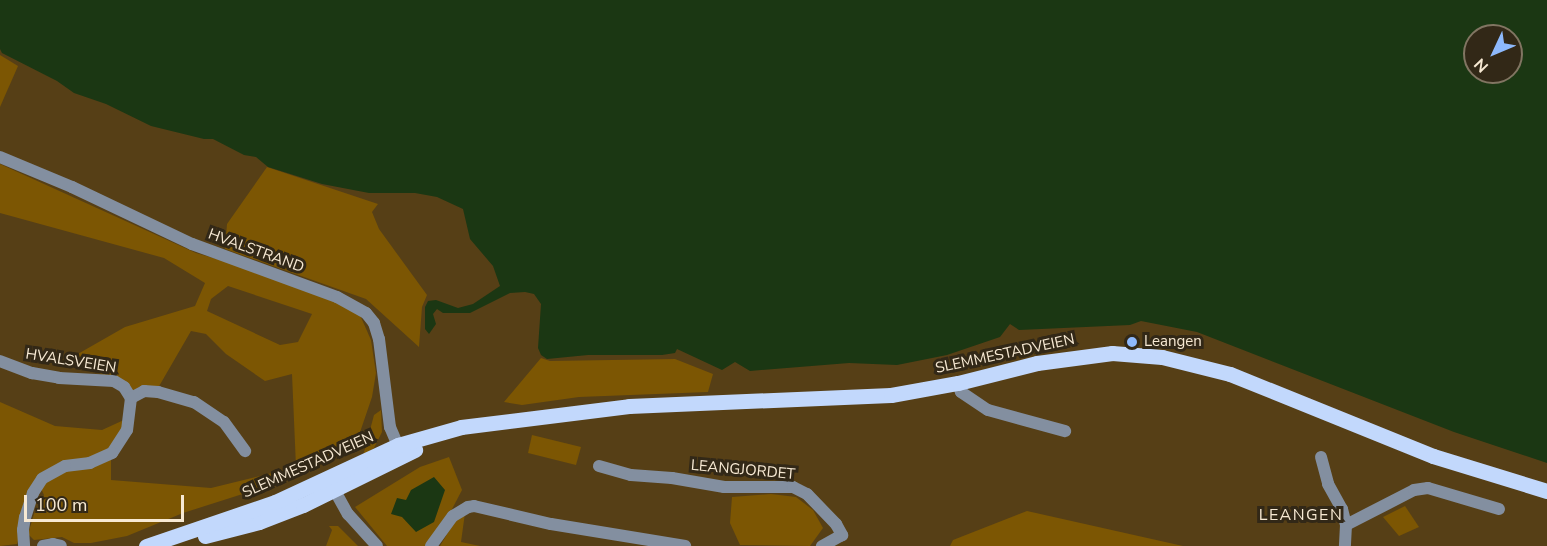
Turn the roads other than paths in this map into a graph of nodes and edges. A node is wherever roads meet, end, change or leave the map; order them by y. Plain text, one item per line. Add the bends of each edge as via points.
1 (0, 157) edge
2 (0, 361) edge
3 (958, 383) junction
4 (131, 398) junction
5 (1065, 431) dead end
6 (399, 450) junction
7 (245, 452) dead end
8 (1321, 457) dead end
9 (599, 466) dead end
10 (330, 484) junction
11 (1547, 491) edge
12 (1499, 509) dead end
13 (1346, 525) junction
14 (24, 546) edge
15 (43, 546) edge
16 (62, 546) edge
17 (146, 546) edge
18 (170, 546) edge
19 (377, 546) edge
20 (431, 546) edge
21 (685, 546) edge
22 (822, 546) edge
23 (1345, 546) edge

1 - 6 street, HVALSTRAND via 72,186 192,244 337,297 366,314 379,339 386,405
2 - 4 street, HVALSVEIEN via 32,373 114,381
3 - 5 street via 966,397 988,410
3 - 6 main road, SLEMMESTADVEIEN via 891,395 629,406 534,416 486,426 464,437
3 - 11 main road, SLEMMESTADVEIEN via 1071,356 1128,353 1172,359 1230,374 1433,456
4 - 7 street via 144,392 158,392 194,402 224,422
4 - 14 street via 128,430 112,453 90,463 65,466 42,479 25,517
6 - 10 main road, SLEMMESTADVEIEN
8 - 13 street
9 - 22 street, LEANGJORDET via 631,475 724,487 793,487 807,494 836,524 842,536
10 - 17 main road, SLEMMESTADVEIEN
10 - 18 main road, SLEMMESTADVEIEN via 259,522
10 - 19 street via 348,514
12 - 13 street via 1428,488 1414,490
13 - 23 street
15 - 16 street
20 - 21 street via 453,516 474,506 561,526

